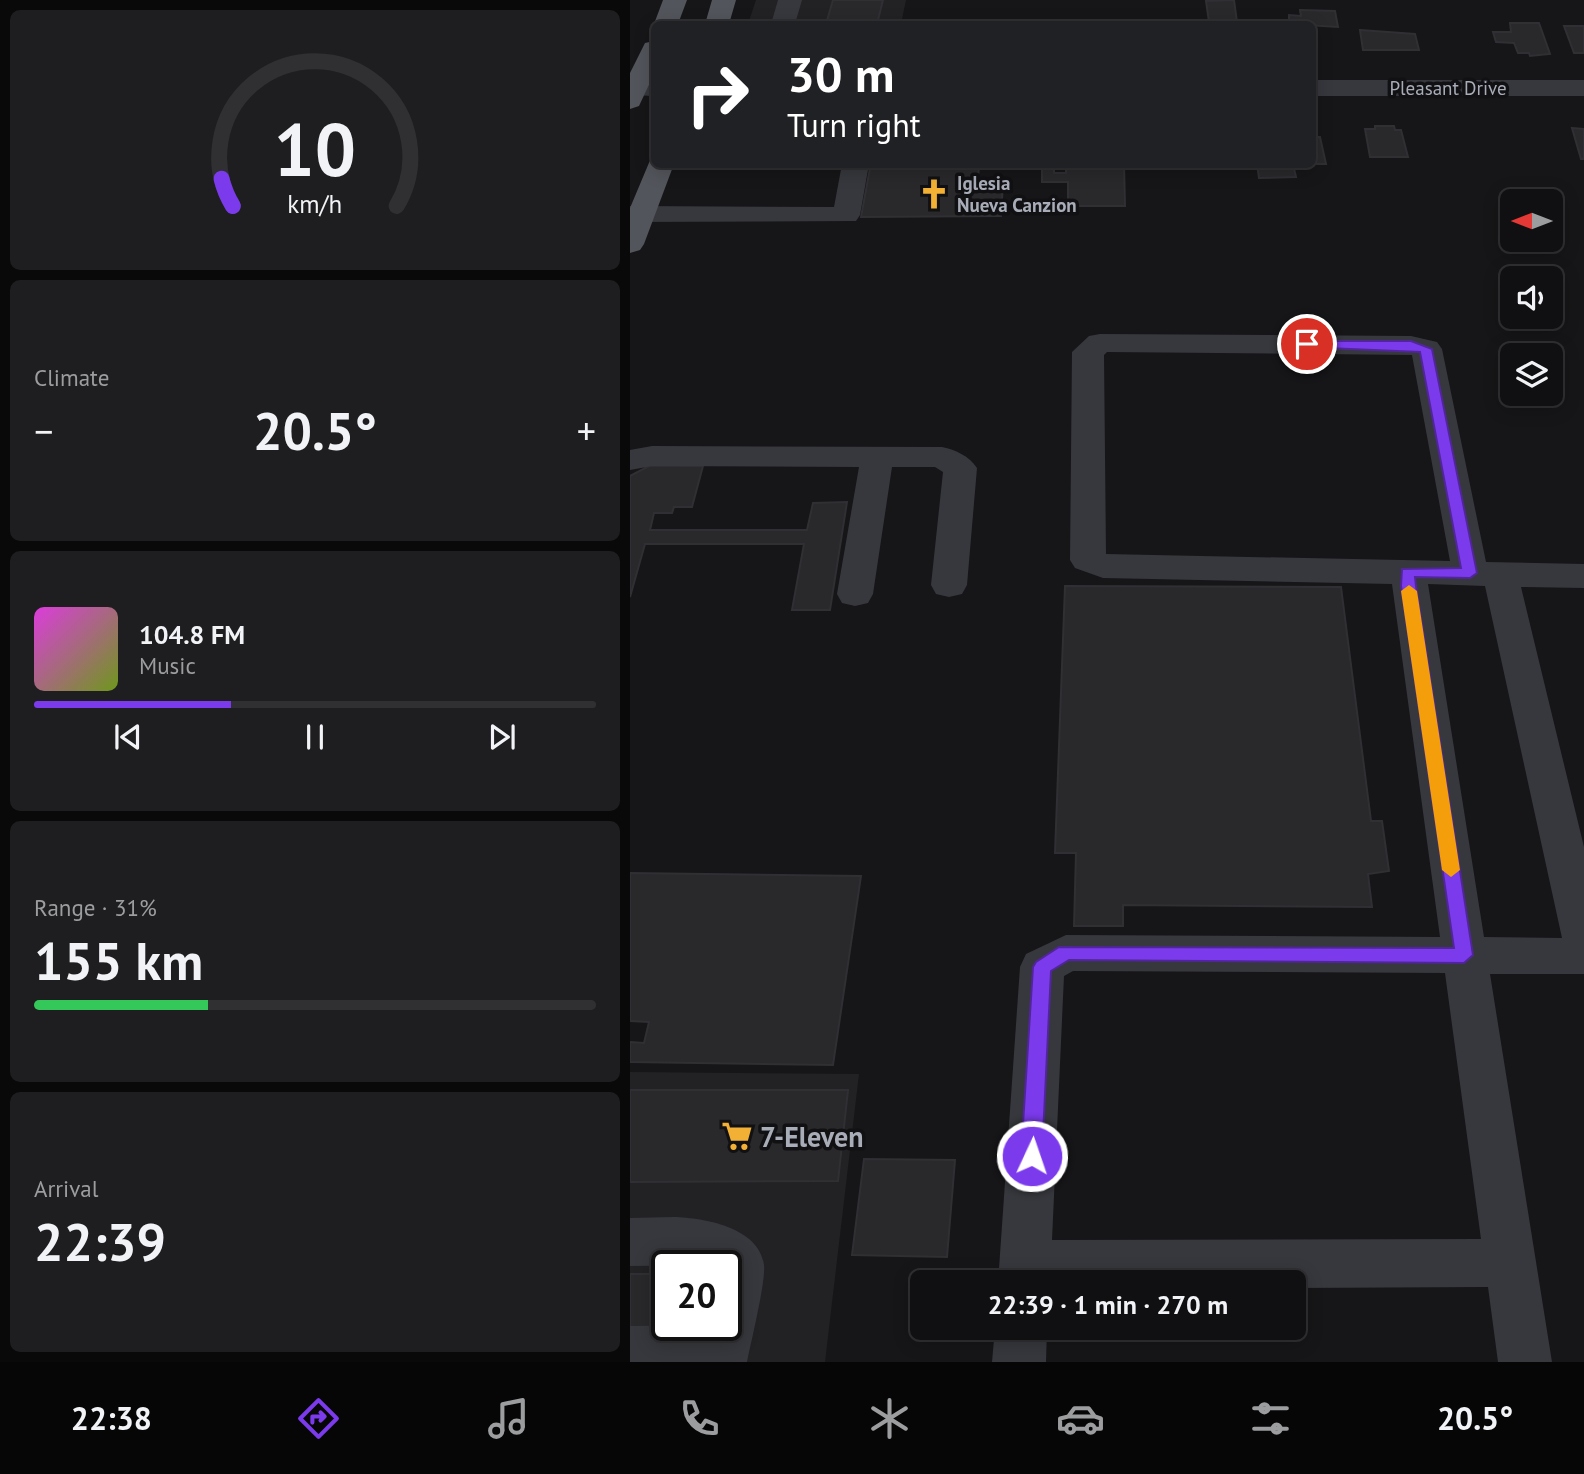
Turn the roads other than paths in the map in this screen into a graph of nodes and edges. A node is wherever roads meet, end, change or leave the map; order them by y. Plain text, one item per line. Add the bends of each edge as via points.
1 (675, 0) edge
2 (724, 0) edge
3 (790, 0) edge
4 (667, 21) edge
5 (719, 21) edge
6 (784, 21) edge
7 (651, 58) edge
8 (1316, 88) edge
9 (1584, 88) edge
10 (640, 93) edge
11 (659, 168) edge
12 (855, 168) edge
13 (636, 214) edge
14 (630, 244) edge
15 (877, 457) junction
16 (630, 460) edge
17 (1408, 572) junction
18 (1485, 573) junction
19 (1584, 576) edge
20 (948, 585) dead end
21 (855, 594) dead end
22 (1584, 939) edge
23 (1464, 955) junction
24 (1584, 956) edge
25 (630, 1242) edge
26 (1511, 1263) junction
27 (1025, 1270) edge
28 (1202, 1270) edge
29 (1020, 1340) edge
30 (630, 1352) edge
31 (721, 1357) edge
32 (1019, 1362) edge
33 (1525, 1362) edge

1 - 4 main road
2 - 5 main road
3 - 6 street
7 - 10 main road
8 - 9 street, Pleasant Drive
11 - 13 main road
12 - 13 street via 846,215
13 - 14 main road
15 - 16 street via 652,456
15 - 20 street via 942,457 960,468
15 - 21 street
17 - 18 street
17 - 18 street via 1103,566 1088,560 1088,352 1100,343 1411,345 1426,349
17 - 23 street
18 - 19 street
18 - 22 street
23 - 24 street
23 - 26 street
23 - 27 street via 1066,953 1042,967
25 - 31 street via 705,1242 729,1252 738,1265
26 - 28 street
26 - 33 street
29 - 32 street
30 - 31 street

